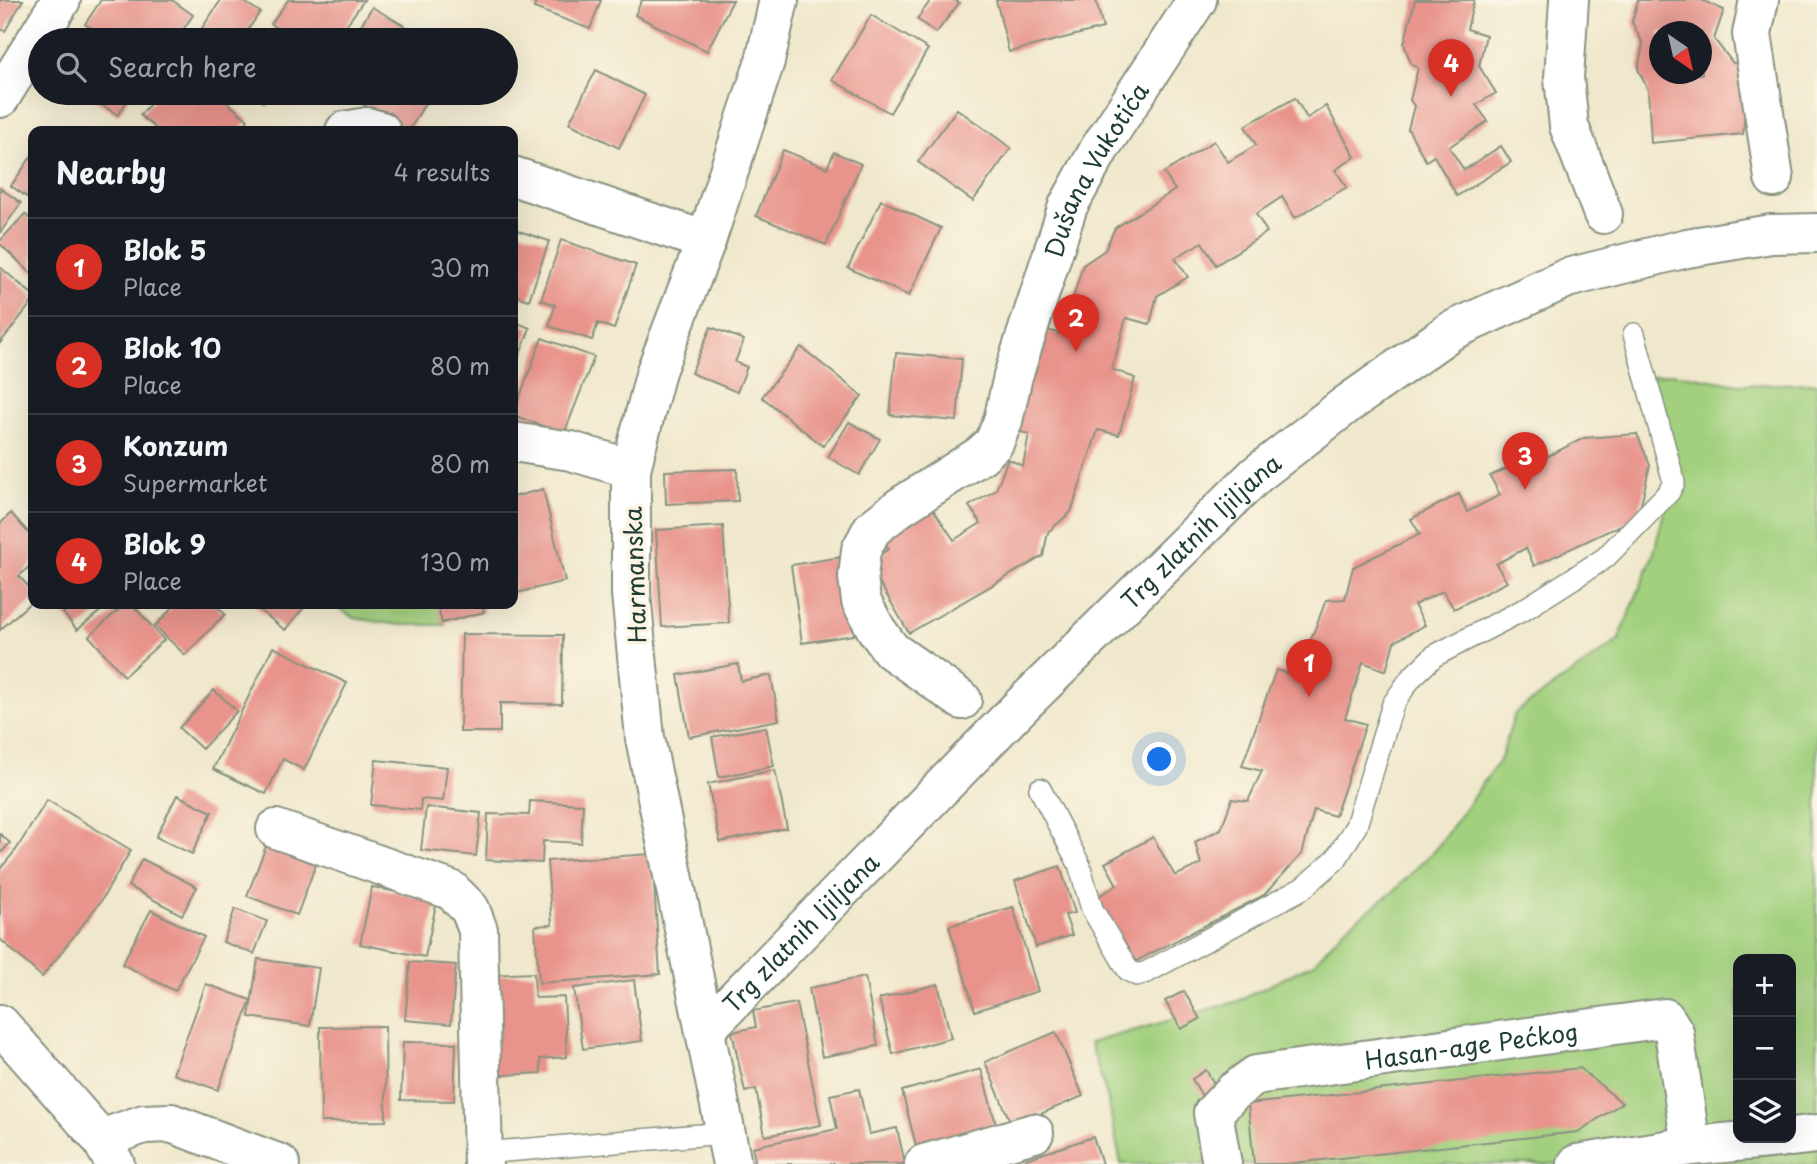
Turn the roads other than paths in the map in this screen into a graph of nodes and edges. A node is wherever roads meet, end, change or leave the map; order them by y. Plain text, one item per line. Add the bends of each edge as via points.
1 (61, 0) edge
2 (779, 0) edge
3 (1197, 0) edge
4 (1569, 0) edge
5 (1759, 0) edge
6 (44, 28) edge
7 (28, 53) edge
8 (0, 98) edge
9 (518, 178) edge
10 (1774, 178) dead end
11 (1603, 214) dead end
12 (1817, 233) edge
13 (706, 241) junction
14 (1634, 334) dead end
15 (518, 443) edge
16 (631, 469) junction
17 (962, 700) dead end
18 (1040, 789) dead end
19 (276, 829) dead end
20 (0, 1024) edge
21 (706, 1029) junction
22 (1034, 1133) dead end
23 (1817, 1134) edge
24 (1796, 1136) edge
25 (1733, 1142) edge
26 (1692, 1146) junction
27 (728, 1149) edge
28 (108, 1152) edge
29 (482, 1158) edge
30 (281, 1164) edge
31 (925, 1164) edge
32 (1222, 1164) edge
33 (1577, 1164) edge

1 - 6 street
2 - 13 street, Harmanska via 765,61
3 - 17 street, Dušana Vukotića via 1100,148 1068,206 994,443 872,529 861,550 861,601 876,629 891,650
4 - 11 street via 1564,78 1569,126
5 - 10 street via 1752,34
7 - 8 street
9 - 13 street
12 - 21 street, Trg zlatnih ljiljana via 1771,234 1687,248 1567,278 1451,331 1346,405 1256,475 1020,707
13 - 16 street, Harmanska via 656,371
14 - 18 lane via 1674,482 1670,492 1605,558 1525,609 1434,656 1411,678 1393,704 1356,826 1336,859 1303,888 1138,975 1128,970 1092,909 1079,864
15 - 16 street via 571,451
16 - 21 street, Harmanska via 631,594 645,738
19 - 29 street via 451,890 470,909 478,930
20 - 28 street
21 - 27 street, Harmanska
22 - 31 street
23 - 24 street
25 - 26 street
26 - 32 street, Hasan-age Pećkog via 1674,1032 1665,1018 1256,1075 1213,1113
26 - 33 street
27 - 29 lane
28 - 30 street via 144,1124 171,1122

